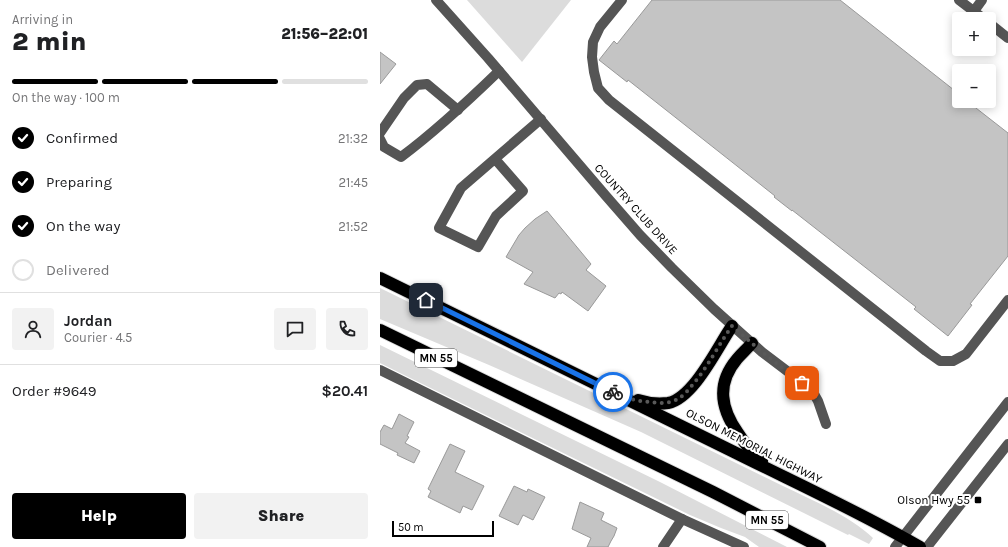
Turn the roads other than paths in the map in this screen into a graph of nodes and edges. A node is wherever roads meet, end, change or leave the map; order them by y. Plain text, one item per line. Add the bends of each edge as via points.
1 (436, 0) edge
2 (622, 0) edge
3 (959, 0) edge
4 (982, 0) edge
5 (974, 12) joint
6 (996, 29) edge
7 (1008, 38) edge
8 (499, 71) junction
9 (458, 110) junction
10 (541, 119) junction
11 (380, 133) edge
12 (380, 139) edge
13 (495, 159) junction
14 (380, 278) edge
15 (1008, 300) edge
16 (732, 326) junction
17 (380, 330) edge
18 (752, 343) junction
19 (380, 370) edge
20 (621, 396) junction
21 (1008, 402) edge
22 (826, 424) dead end
23 (1008, 444) edge
24 (779, 474) junction
25 (682, 519) junction
26 (903, 537) junction
27 (663, 547) edge
28 (744, 547) edge
29 (820, 547) edge
30 (895, 547) edge
31 (920, 547) edge
32 (927, 547) edge

1 - 8 street, COUNTRY CLUB DRIVE
2 - 15 street via 600,27 593,42 592,58 598,88 609,100 926,351 940,361 953,361 966,354
3 - 5 street
4 - 5 street
6 - 7 street
8 - 9 street
8 - 10 street, COUNTRY CLUB DRIVE
9 - 11 street via 427,84 417,85 404,98
9 - 12 street via 401,158 384,147
10 - 13 street
10 - 16 street, COUNTRY CLUB DRIVE via 640,235
13 - 13 street via 461,188 439,228 478,247 496,216 523,191
14 - 20 highway, OLSON MEMORIAL HIGHWAY
16 - 18 street, COUNTRY CLUB DRIVE
16 - 20 highway via 707,366 676,400 656,403
17 - 29 highway, MN 55
18 - 22 street, COUNTRY CLUB DRIVE via 814,394
18 - 24 highway via 736,360 725,381 722,394 725,409 730,423 755,456
19 - 25 street
20 - 24 highway, OLSON MEMORIAL HIGHWAY
21 - 26 street
23 - 32 street
24 - 26 highway, OLSON MEMORIAL HIGHWAY
25 - 27 street
25 - 28 street
26 - 30 street
26 - 31 highway, OLSON MEMORIAL HIGHWAY

